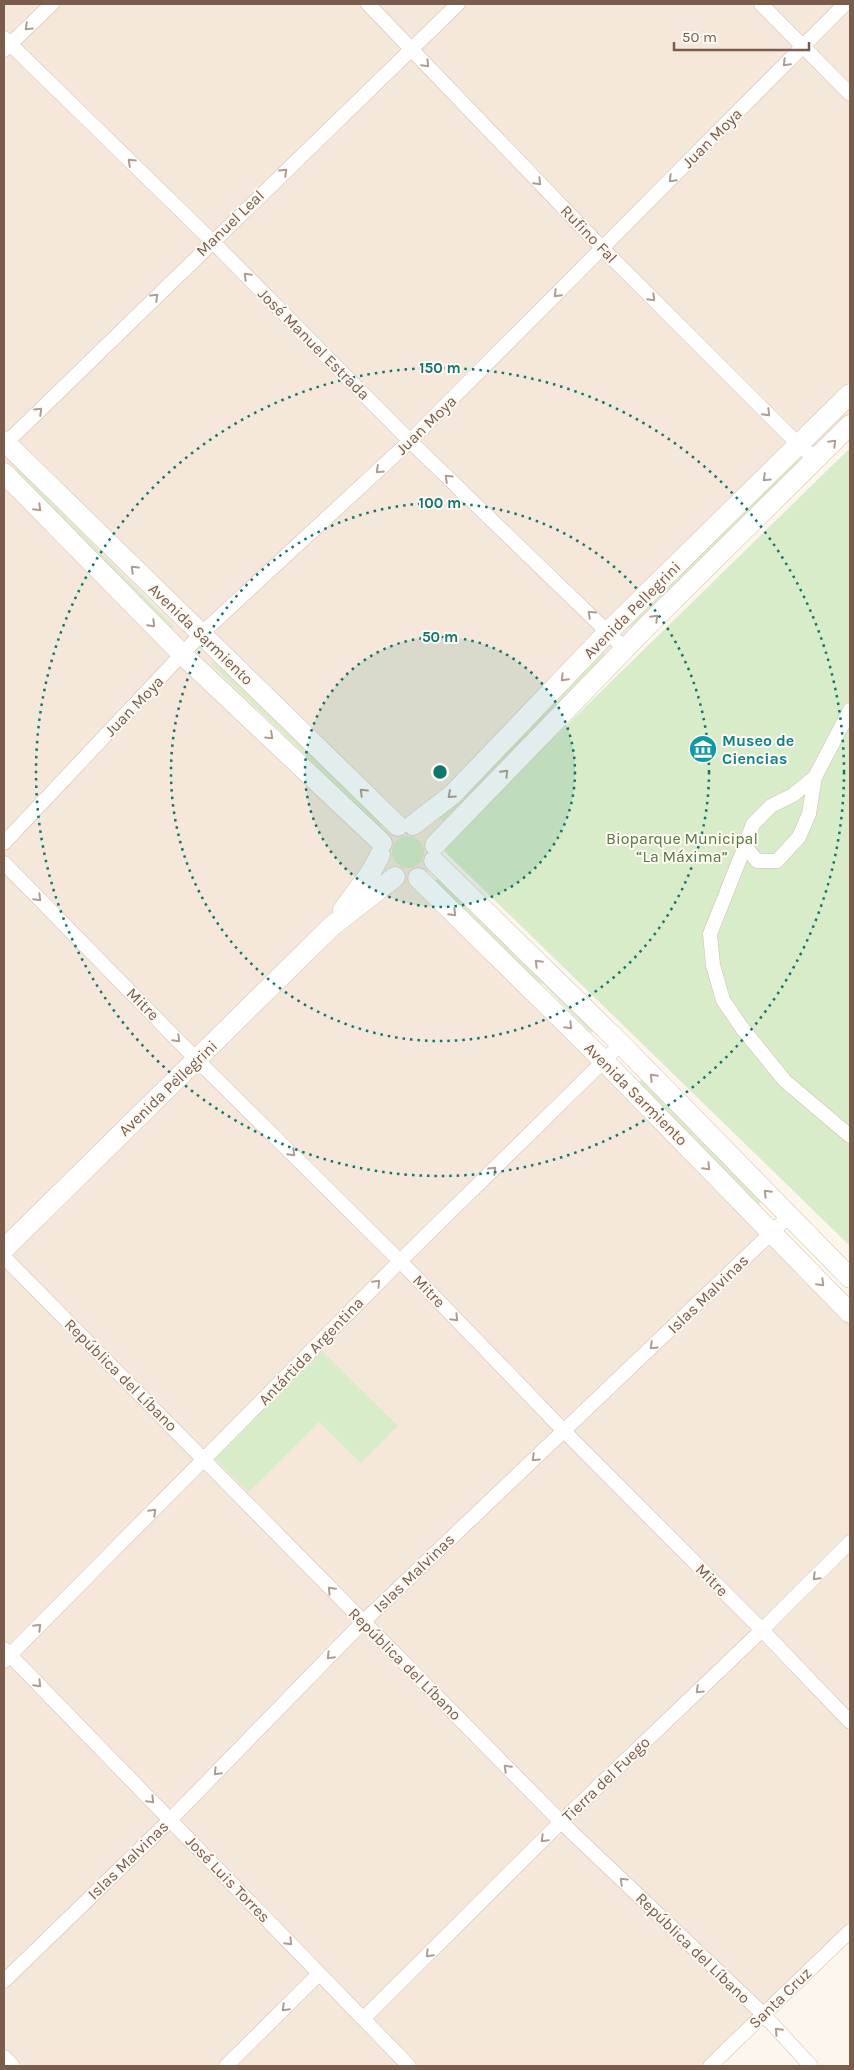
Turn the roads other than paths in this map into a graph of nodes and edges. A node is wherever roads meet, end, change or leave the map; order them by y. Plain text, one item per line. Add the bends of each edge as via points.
1 (52, 4) edge
2 (368, 4) edge
3 (458, 4) edge
4 (761, 4) edge
5 (845, 4) edge
6 (6, 45) edge
7 (802, 47) junction
8 (412, 50) junction
9 (850, 94) edge
10 (212, 241) junction
11 (602, 248) junction
12 (850, 394) edge
13 (850, 425) edge
14 (410, 441) junction
15 (4, 443) edge
16 (799, 445) junction
17 (816, 459) junction
18 (4, 474) edge
19 (608, 632) junction
20 (201, 634) junction
21 (626, 649) junction
22 (183, 655) junction
23 (850, 710) edge
24 (815, 777) junction
25 (405, 826) junction
26 (4, 843) edge
27 (746, 846) junction
28 (381, 849) junction
29 (435, 853) junction
30 (4, 863) edge
31 (395, 878) junction
32 (418, 878) junction
33 (332, 926) junction
34 (621, 1044) junction
35 (197, 1060) junction
36 (604, 1061) junction
37 (850, 1136) edge
38 (789, 1216) junction
39 (772, 1233) junction
40 (4, 1250) edge
41 (4, 1257) edge
42 (400, 1260) junction
43 (850, 1278) edge
44 (850, 1313) edge
45 (564, 1431) junction
46 (204, 1460) junction
47 (850, 1542) edge
48 (363, 1622) junction
49 (762, 1630) junction
50 (6, 1655) edge
51 (850, 1722) edge
52 (170, 1820) junction
53 (561, 1822) junction
54 (850, 1931) edge
55 (319, 1974) junction
56 (4, 1981) edge
57 (763, 2014) junction
58 (364, 2018) junction
59 (4, 2057) edge
60 (13, 2066) edge
61 (226, 2066) edge
62 (409, 2066) edge
63 (710, 2066) edge
64 (811, 2066) edge

1 -> 6 street
2 - 8 street, Rufino Fal
3 - 8 street, Manuel Leal
4 - 7 street
5 - 7 street, Juan Moya
10 -> 6 street, José Manuel Estrada
7 - 9 street
7 -> 11 street, Juan Moya
10 -> 8 street, Manuel Leal
8 -> 11 street, Rufino Fal
14 -> 10 street, José Manuel Estrada
15 -> 10 street, Manuel Leal
11 -> 14 street, Juan Moya
11 -> 16 street, Rufino Fal
12 - 16 main road, Avenida Pellegrini
17 -> 13 main road, Avenida Pellegrini
19 -> 14 street, José Manuel Estrada
14 -> 20 street, Juan Moya
20 -> 15 main road, Avenida Sarmiento
16 - 17 street, Rufino Fal
16 -> 19 main road, Avenida Pellegrini
21 -> 17 main road, Avenida Pellegrini
18 -> 22 main road, Avenida Sarmiento
19 - 21 street, José Manuel Estrada
19 -> 25 main road, Avenida Pellegrini via 452,795
20 - 22 street, Juan Moya
25 -> 20 main road, Avenida Sarmiento
29 -> 21 main road, Avenida Pellegrini
22 - 26 street, Juan Moya
22 -> 28 main road, Avenida Sarmiento via 367,827
23 - 24 street
24 - 27 street via 793,795 771,806 753,824
24 - 27 street via 809,814 799,837 777,861 758,861
25 - 28 main road via 390,831
25 - 29 main road via 425,830 431,837
27 - 37 street via 710,934 713,965 723,1000 785,1081
28 - 31 main road via 382,864
28 - 33 main road, Avenida Pellegrini via 371,872
29 - 32 main road via 429,871
34 -> 29 main road, Avenida Sarmiento
30 -> 35 street, Mitre
31 - 32 main road
31 - 33 main road, Avenida Pellegrini
32 -> 36 main road, Avenida Sarmiento
33 - 35 main road, Avenida Pellegrini
34 - 36 street, Antártida Argentina
38 -> 34 main road, Avenida Sarmiento
35 - 40 main road, Avenida Pellegrini
35 -> 42 street, Mitre
36 -> 39 main road, Avenida Sarmiento
42 -> 36 street, Antártida Argentina
38 - 39 street, Islas Malvinas
38 - 43 main road, Avenida Sarmiento
39 -> 44 main road, Avenida Sarmiento
39 -> 45 street, Islas Malvinas
41 - 46 street, República del Líbano
42 -> 45 street, Mitre
46 -> 42 street, Antártida Argentina
45 -> 48 street, Islas Malvinas
45 - 49 street, Mitre
48 -> 46 street, República del Líbano
50 -> 46 street, Antártida Argentina
47 -> 49 street, Tierra del Fuego
48 -> 52 street, Islas Malvinas
53 -> 48 street, República del Líbano
49 - 51 street, Mitre
49 -> 53 street, Tierra del Fuego
50 -> 52 street, José Luis Torres
52 -> 55 street, José Luis Torres
52 - 56 street, Islas Malvinas
57 -> 53 street, República del Líbano
53 -> 58 street, Tierra del Fuego
54 - 57 street, Santa Cruz
55 - 58 street, José Luis Torres
55 -> 61 street
57 - 63 street, Santa Cruz
64 -> 57 street, República del Líbano
58 - 62 street, José Luis Torres
59 - 60 street

